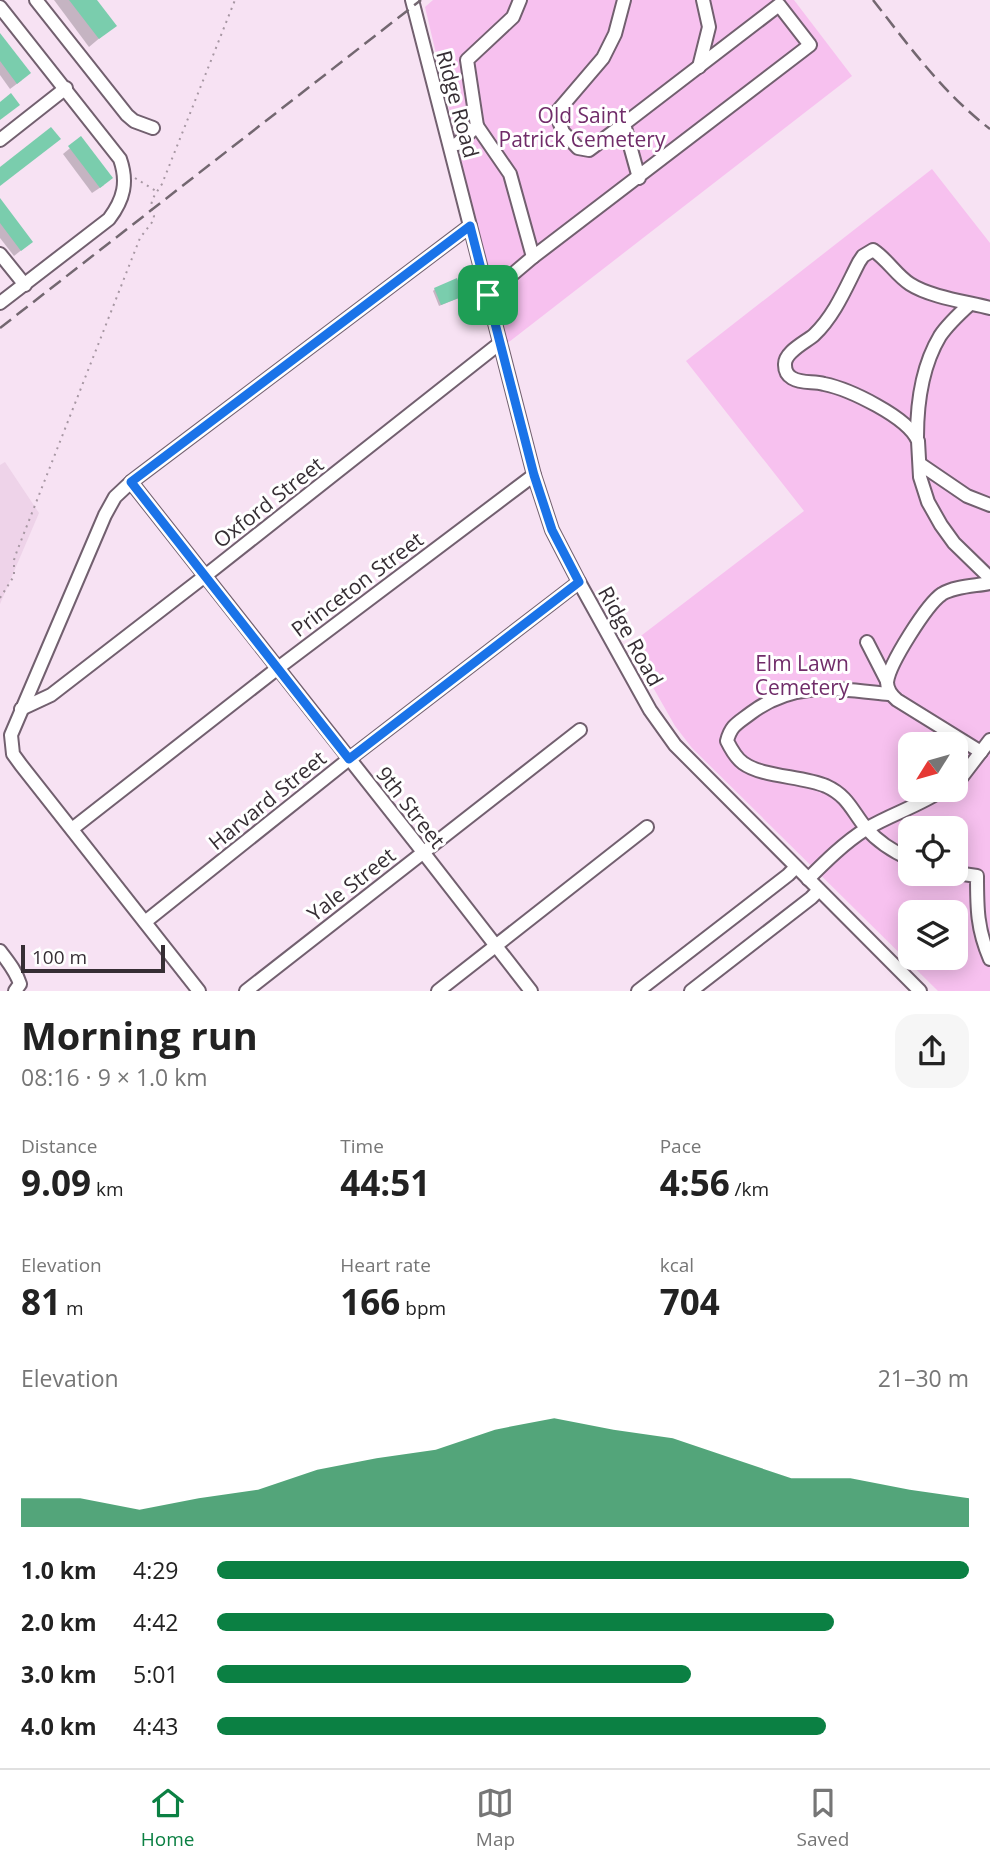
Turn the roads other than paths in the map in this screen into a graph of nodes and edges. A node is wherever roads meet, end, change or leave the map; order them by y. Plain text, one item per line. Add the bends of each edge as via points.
1 (36, 0) edge
2 (520, 0) edge
3 (624, 0) edge
4 (703, 0) edge
5 (412, 3) edge
6 (0, 7) edge
7 (699, 67) junction
8 (65, 88) junction
9 (624, 124) junction
10 (477, 126) junction
11 (153, 128) dead end
12 (0, 140) edge
13 (457, 144) dead end
14 (639, 178) junction
15 (470, 226) junction
16 (0, 254) edge
17 (533, 257) junction
18 (24, 285) junction
19 (488, 295) junction
20 (0, 303) edge
21 (970, 304) junction
22 (990, 308) edge
23 (500, 343) junction
24 (917, 437) junction
25 (920, 464) junction
26 (534, 475) junction
27 (131, 482) junction
28 (990, 505) edge
29 (205, 576) junction
30 (990, 578) edge
31 (579, 582) junction
32 (990, 583) edge
33 (867, 642) dead end
34 (278, 668) junction
35 (888, 687) junction
36 (21, 709) junction
37 (580, 730) dead end
38 (990, 740) edge
39 (981, 752) junction
40 (349, 759) junction
41 (968, 769) edge
42 (923, 802) edge
43 (647, 827) dead end
44 (72, 829) junction
45 (867, 829) junction
46 (423, 852) junction
47 (898, 852) edge
48 (796, 867) junction
49 (984, 876) edge
50 (808, 879) junction
51 (819, 890) junction
52 (145, 922) junction
53 (495, 946) junction
54 (0, 951) edge
55 (990, 959) edge
56 (15, 991) edge
57 (199, 991) edge
58 (246, 991) edge
59 (438, 991) edge
60 (531, 991) edge
61 (638, 991) edge
62 (691, 991) edge
63 (920, 991) edge

1 - 11 street via 127,115
2 - 10 street via 513,18 467,60
3 - 9 street via 603,58 556,113 563,132 578,148 589,150
4 - 7 street via 709,27
5 - 15 street, Ridge Road
6 - 8 street
7 - 9 street
7 - 14 street via 779,5 810,45
8 - 12 street
8 - 18 street via 130,178 108,219
9 - 14 street
10 - 13 street
10 - 17 street via 510,174
14 - 17 street
15 - 19 street, Ridge Road
15 - 27 street
16 - 18 street
17 - 19 street
18 - 20 street
19 - 23 street, Ridge Road
21 - 22 street
21 - 24 street via 932,351 919,397
21 - 24 street via 913,286 873,250 859,261 829,317 785,360 791,377 846,390 885,410
23 - 26 street, Ridge Road
23 - 29 street, Oxford Street
24 - 25 street
25 - 28 street via 967,496
25 - 30 street via 928,502 941,525
26 - 31 street, Ridge Road via 552,530
26 - 34 street, Princeton Street
27 - 29 street, 9th Street
27 - 36 street via 105,515
29 - 34 street, 9th Street
29 - 36 street, Oxford Street via 51,695
31 - 40 street, Harvard Street
31 - 48 street, Ridge Road via 650,710 675,745
32 - 35 street via 943,593 927,607 897,658
33 - 35 street
34 - 40 street, 9th Street
34 - 44 street, Princeton Street
35 - 39 street via 897,700
35 - 45 street via 833,688 773,699 730,729 727,741 742,763 839,793
36 - 44 street via 11,735 13,754
37 - 46 street, Yale Street
38 - 39 street
39 - 41 street
40 - 46 street, 9th Street
40 - 52 street, Harvard Street
42 - 45 street
43 - 53 street
44 - 52 street
45 - 47 street
45 - 50 street
46 - 53 street, 9th Street
46 - 58 street, Yale Street
48 - 50 street, Ridge Road
48 - 61 street
49 - 55 street via 977,915
50 - 51 street, Ridge Road
51 - 62 street
51 - 63 street, Ridge Road
52 - 57 street
53 - 59 street
53 - 60 street, 9th Street
54 - 56 street via 18,977

